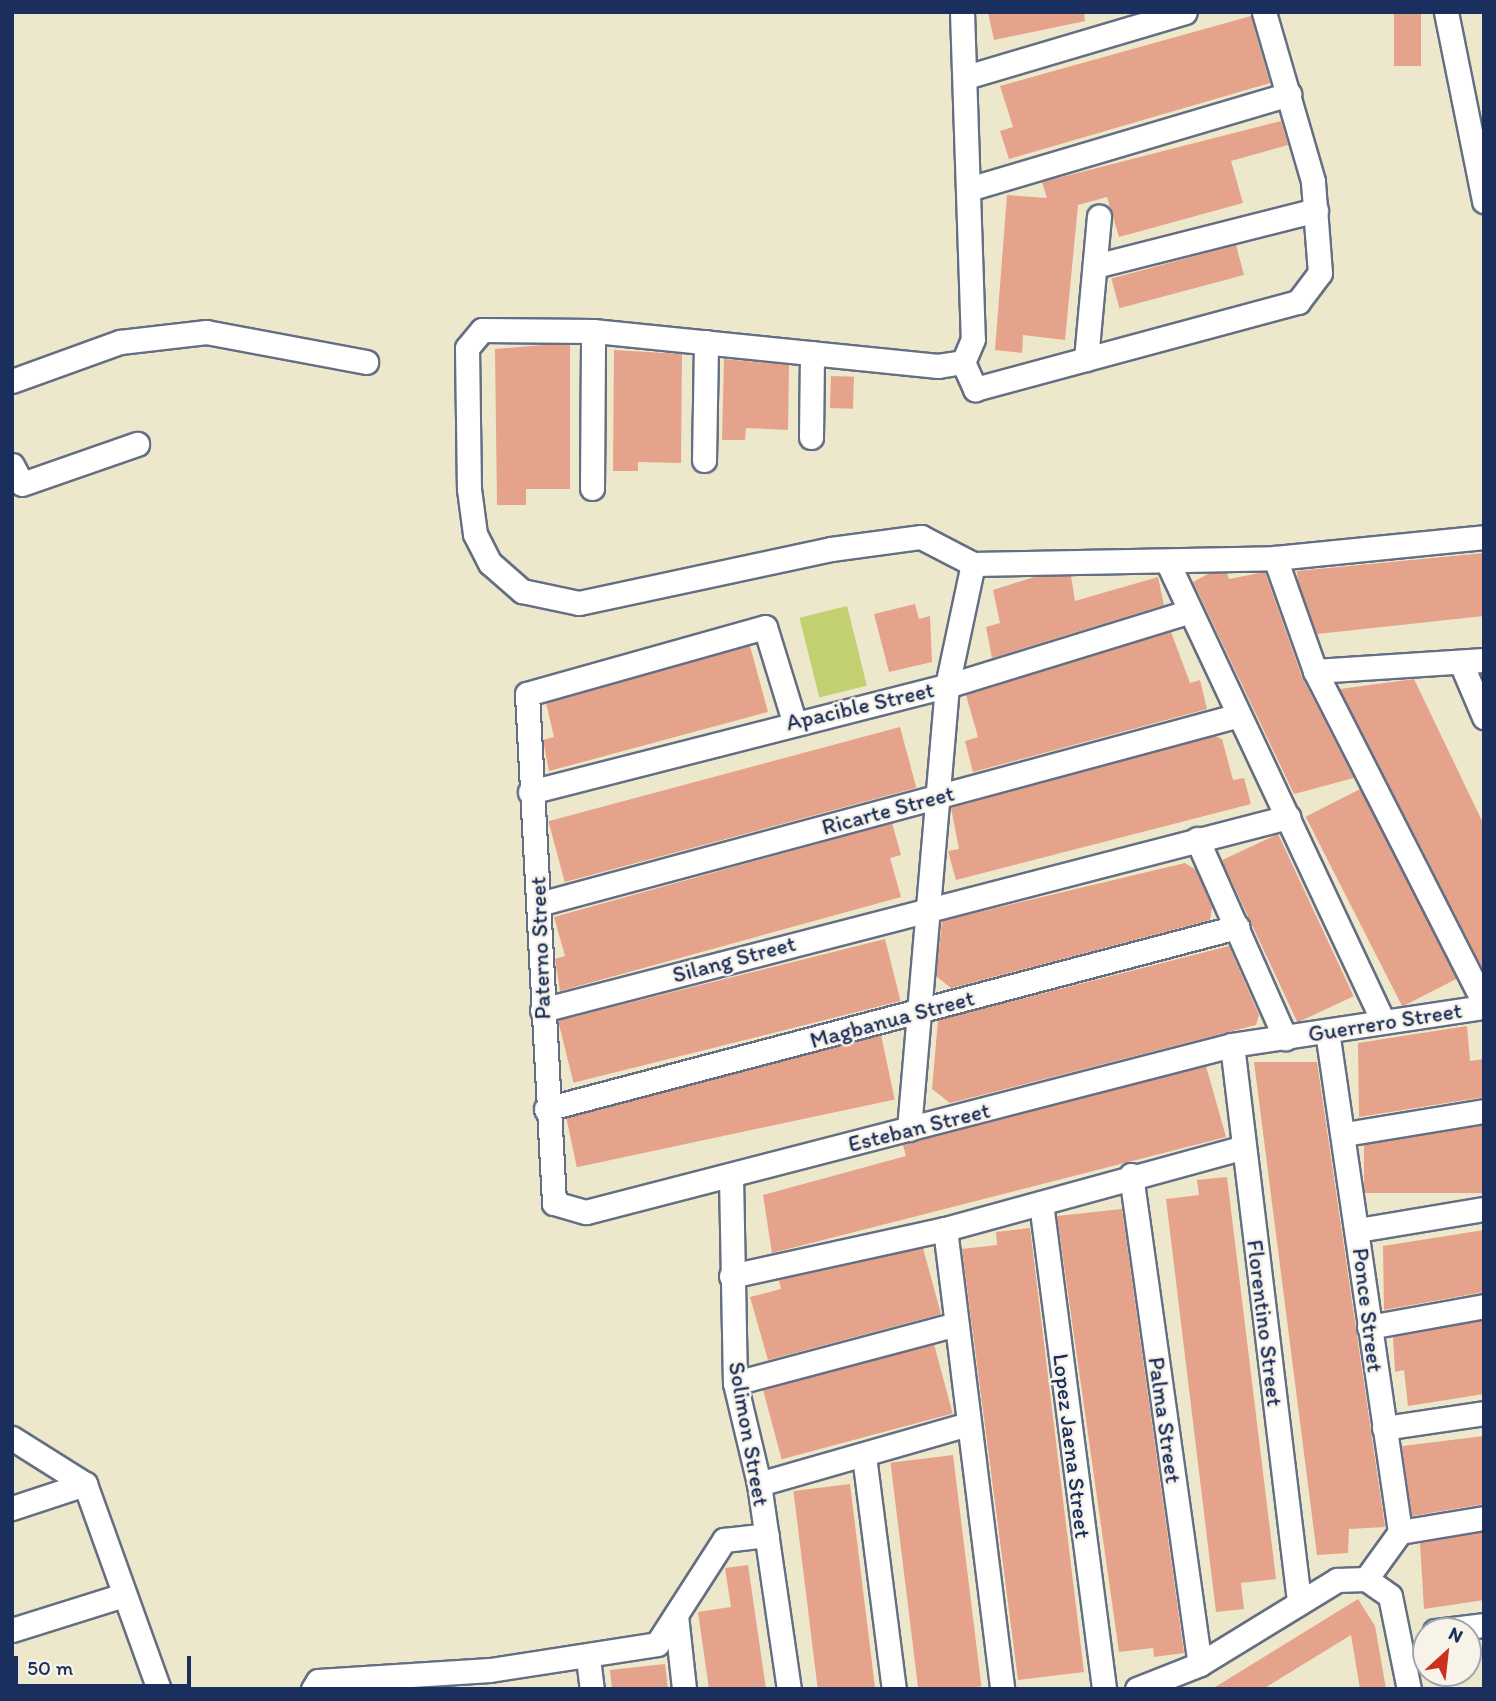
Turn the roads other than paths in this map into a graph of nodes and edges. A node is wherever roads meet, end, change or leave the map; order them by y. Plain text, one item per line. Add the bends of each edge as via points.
1 (962, 12) edge
2 (1185, 12) edge
3 (1264, 12) edge
4 (1446, 12) edge
5 (966, 77) junction
6 (1289, 94) junction
7 (972, 188) junction
8 (1484, 201) edge
9 (1316, 210) junction
10 (1099, 217) dead end
11 (1095, 266) junction
12 (593, 331) junction
13 (706, 342) junction
14 (812, 353) junction
15 (1086, 359) junction
16 (366, 362) dead end
17 (963, 362) junction
18 (12, 381) edge
19 (811, 437) dead end
20 (137, 444) dead end
21 (704, 460) dead end
22 (12, 465) edge
23 (593, 488) dead end
24 (1484, 537) edge
25 (1275, 558) junction
26 (1167, 561) junction
27 (973, 564) junction
28 (1188, 612) junction
29 (1484, 660) edge
30 (1461, 663) junction
31 (1315, 671) junction
32 (947, 686) junction
33 (1236, 716) junction
34 (1484, 717) edge
35 (794, 722) junction
36 (530, 792) junction
37 (935, 799) junction
38 (1288, 817) junction
39 (1197, 839) junction
40 (539, 904) junction
41 (926, 906) junction
42 (1237, 927) junction
43 (1484, 1005) edge
44 (542, 1010) junction
45 (916, 1013) junction
46 (1384, 1021) junction
47 (1327, 1031) junction
48 (1286, 1038) junction
49 (1232, 1045) junction
50 (546, 1109) junction
51 (1484, 1111) edge
52 (909, 1129) junction
53 (1345, 1134) junction
54 (1242, 1148) junction
55 (1131, 1175) junction
56 (731, 1176) junction
57 (554, 1203) joint
58 (1041, 1203) junction
59 (1484, 1209) edge
60 (945, 1229) junction
61 (1358, 1230) junction
62 (731, 1276) junction
63 (1484, 1306) edge
64 (956, 1324) junction
65 (1369, 1327) junction
66 (735, 1383) junction
67 (1484, 1413) edge
68 (968, 1424) junction
69 (1384, 1428) junction
70 (12, 1438) edge
71 (864, 1456) junction
72 (85, 1485) junction
73 (759, 1485) junction
74 (12, 1508) edge
75 (1484, 1518) edge
76 (1400, 1532) junction
77 (767, 1535) junction
78 (1366, 1579) junction
79 (124, 1595) junction
80 (1299, 1601) junction
81 (676, 1615) junction
82 (12, 1630) edge
83 (1412, 1634) edge
84 (1402, 1636) junction
85 (588, 1658) junction
86 (1200, 1664) junction
87 (492, 1679) edge
88 (393, 1683) edge
89 (159, 1689) edge
90 (313, 1689) edge
91 (592, 1689) edge
92 (684, 1689) edge
93 (789, 1689) edge
94 (894, 1689) edge
95 (1002, 1689) edge
96 (1104, 1689) edge
97 (1137, 1689) edge
98 (1409, 1689) edge

1 - 5 street
2 - 5 street
3 - 6 street
4 - 8 street
5 - 7 street
6 - 7 street
6 - 9 street
7 - 17 street via 973,339
9 - 11 street
9 - 15 street via 1321,273 1298,302
10 - 11 street
11 - 15 street
12 - 13 street
12 - 23 street
12 - 27 street via 482,330 467,348 475,534 490,563 522,591 579,603 831,550 921,537
13 - 14 street
13 - 21 street
14 - 17 street via 938,366
14 - 19 street
15 - 17 street via 975,389
16 - 18 street via 206,331 120,342
20 - 22 street via 22,484
24 - 25 street
25 - 26 street
25 - 31 street
26 - 27 street
26 - 28 street
27 - 32 street
28 - 32 street, Apacible Street
28 - 33 street
29 - 30 street
30 - 31 street
30 - 34 street
31 - 43 street
32 - 35 street, Apacible Street
32 - 37 street
33 - 37 street, Ricarte Street
33 - 38 street
35 - 36 street, Apacible Street
35 - 36 street, Paterno Street via 765,627 527,694
36 - 40 street, Paterno Street
37 - 40 street, Ricarte Street
37 - 41 street
38 - 39 street, Silang Street
38 - 46 street
39 - 41 street, Silang Street
39 - 42 street
40 - 44 street, Paterno Street
41 - 44 street, Silang Street
41 - 45 street
42 - 45 street, Magbanua Street
42 - 48 street
43 - 46 street, Guerrero Street
44 - 50 street, Paterno Street
45 - 50 street, Magbanua Street
45 - 52 street
46 - 47 street, Guerrero Street
47 - 48 street, Guerrero Street
47 - 53 street, Ponce Street
48 - 49 street, Esteban Street
49 - 52 street, Esteban Street
49 - 54 street, Florentino Street
50 - 57 street, Paterno Street
51 - 53 street
52 - 56 street, Esteban Street
53 - 61 street, Ponce Street
54 - 55 street
54 - 80 street, Florentino Street
55 - 58 street
55 - 86 street, Palma Street
56 - 57 street, Esteban Street via 586,1212
56 - 62 street, Solimon Street
58 - 60 street
58 - 96 street, Lopez Jaena Street
59 - 61 street
60 - 62 street
60 - 64 street
61 - 65 street, Ponce Street
62 - 66 street, Solimon Street
63 - 65 street
64 - 66 street
64 - 68 street
65 - 69 street, Ponce Street
66 - 73 street, Solimon Street
67 - 69 street
68 - 71 street
68 - 95 street
69 - 76 street, Ponce Street
70 - 72 street
71 - 73 street
71 - 94 street
72 - 74 street
72 - 79 street
73 - 77 street, Solimon Street
75 - 76 street
76 - 78 street
77 - 81 street via 724,1540
77 - 93 street, Solimon Street
78 - 80 street via 1337,1580
78 - 84 street via 1391,1595
79 - 82 street
79 - 89 street
80 - 86 street
81 - 85 street via 657,1644
81 - 92 street
83 - 84 street
84 - 98 street
85 - 87 street
85 - 91 street
86 - 97 street
87 - 88 street
88 - 90 street via 318,1681

